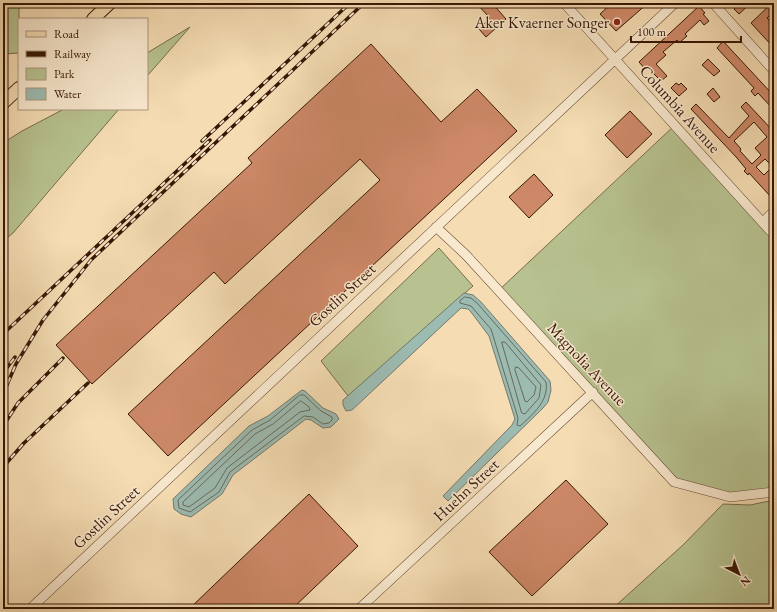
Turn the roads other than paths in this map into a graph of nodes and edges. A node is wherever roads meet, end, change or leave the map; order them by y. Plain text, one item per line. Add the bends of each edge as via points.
1 (110, 3) edge
2 (564, 3) edge
3 (675, 3) edge
4 (713, 3) edge
5 (94, 18) edge
6 (615, 59) junction
7 (774, 71) edge
8 (18, 89) edge
9 (3, 103) edge
10 (774, 212) edge
11 (763, 222) junction
12 (436, 227) junction
13 (774, 235) edge
14 (593, 392) junction
15 (774, 492) edge
16 (30, 609) edge
17 (359, 609) edge

1 - 5 main road
2 - 6 street, Columbia Avenue
3 - 6 street, Gostlin Street
4 - 7 street
6 - 11 street, Columbia Avenue
6 - 12 street, Gostlin Street
8 - 9 main road
10 - 11 street
11 - 13 street, Columbia Avenue
12 - 14 street, Magnolia Avenue via 466,255
12 - 16 street, Gostlin Street
14 - 15 street, Magnolia Avenue via 674,482 730,497
14 - 17 street, Huehn Street

